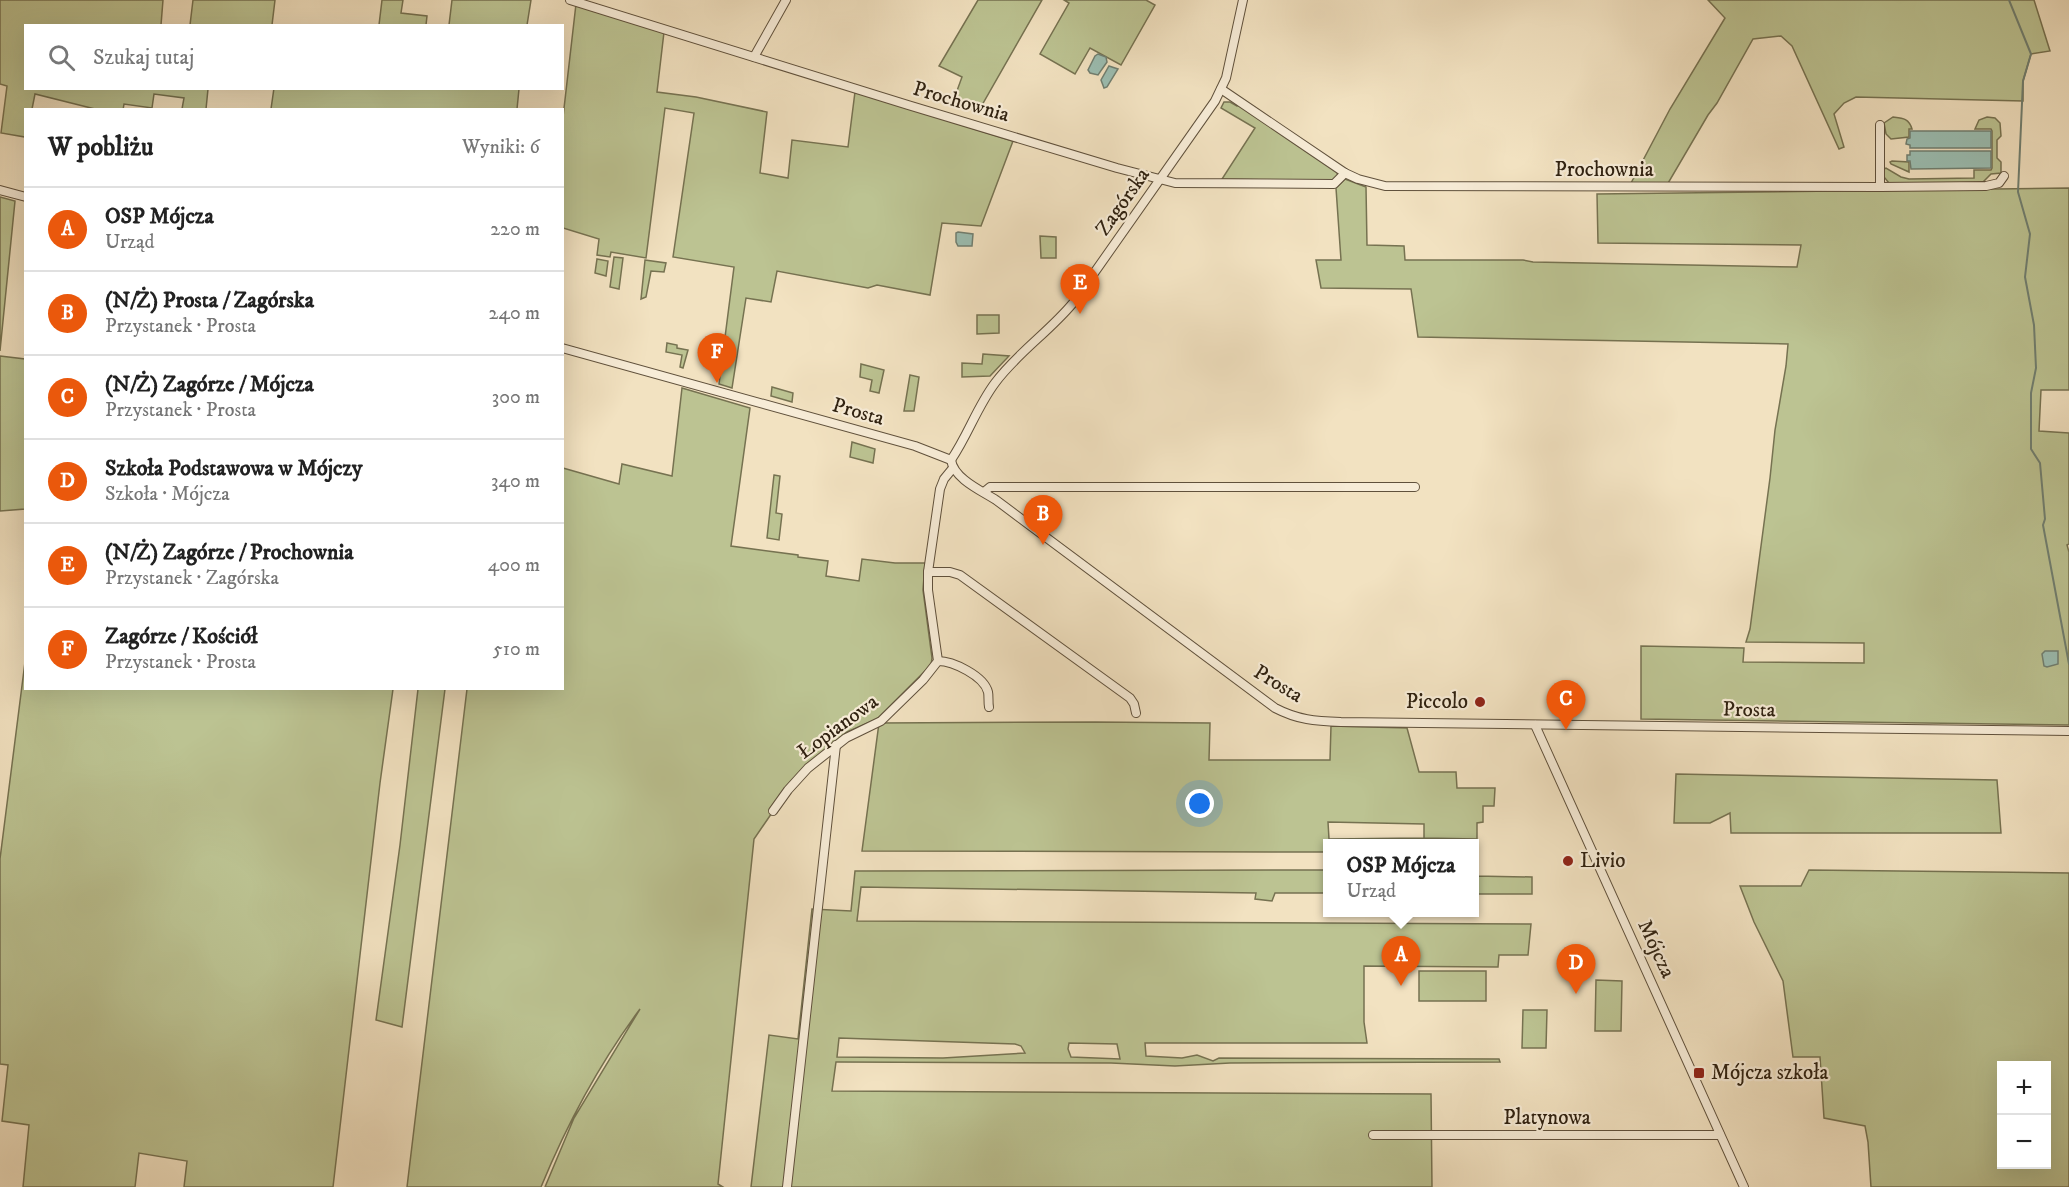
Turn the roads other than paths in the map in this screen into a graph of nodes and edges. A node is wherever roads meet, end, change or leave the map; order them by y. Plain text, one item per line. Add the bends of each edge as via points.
1 (570, 0) edge
2 (786, 0) edge
3 (1243, 0) edge
4 (754, 57) junction
5 (1221, 89) junction
6 (1880, 125) dead end
7 (1345, 173) junction
8 (2004, 176) dead end
9 (1161, 179) junction
10 (1880, 187) junction
11 (0, 190) edge
12 (24, 196) edge
13 (564, 349) edge
14 (952, 464) junction
15 (1416, 487) dead end
16 (984, 492) junction
17 (928, 572) junction
18 (938, 661) junction
19 (989, 707) dead end
20 (1136, 713) dead end
21 (1535, 725) junction
22 (2069, 731) edge
23 (836, 745) junction
24 (772, 811) dead end
25 (1373, 1135) dead end
26 (1720, 1135) junction
27 (787, 1187) edge
28 (1744, 1187) edge

1 - 4 street, Prochownia
2 - 4 street
3 - 5 street, Zagórska
4 - 9 street, Prochownia
5 - 7 street, Prochownia
5 - 9 street, Zagórska
6 - 10 street
7 - 9 street, Prochownia via 1339,181 1326,184 1175,183
7 - 10 street, Prochownia via 1372,184 1407,188
8 - 10 street, Prochownia via 1999,183 1986,186
9 - 14 street, Zagórska via 1073,303 996,381 975,414
11 - 12 street
13 - 14 street, Prosta via 915,446
14 - 16 street, Prosta
14 - 17 street via 940,489
15 - 16 street via 990,487
16 - 21 street, Prosta via 1292,717 1341,722
17 - 18 street
17 - 20 street via 960,574 1130,698
18 - 19 street via 957,664 984,685
18 - 23 street, Łopianowa via 881,721
21 - 22 street, Prosta
21 - 26 street, Mójcza
23 - 24 street, Łopianowa via 808,768
23 - 27 street
25 - 26 street, Platynowa
26 - 28 street, Mójcza

